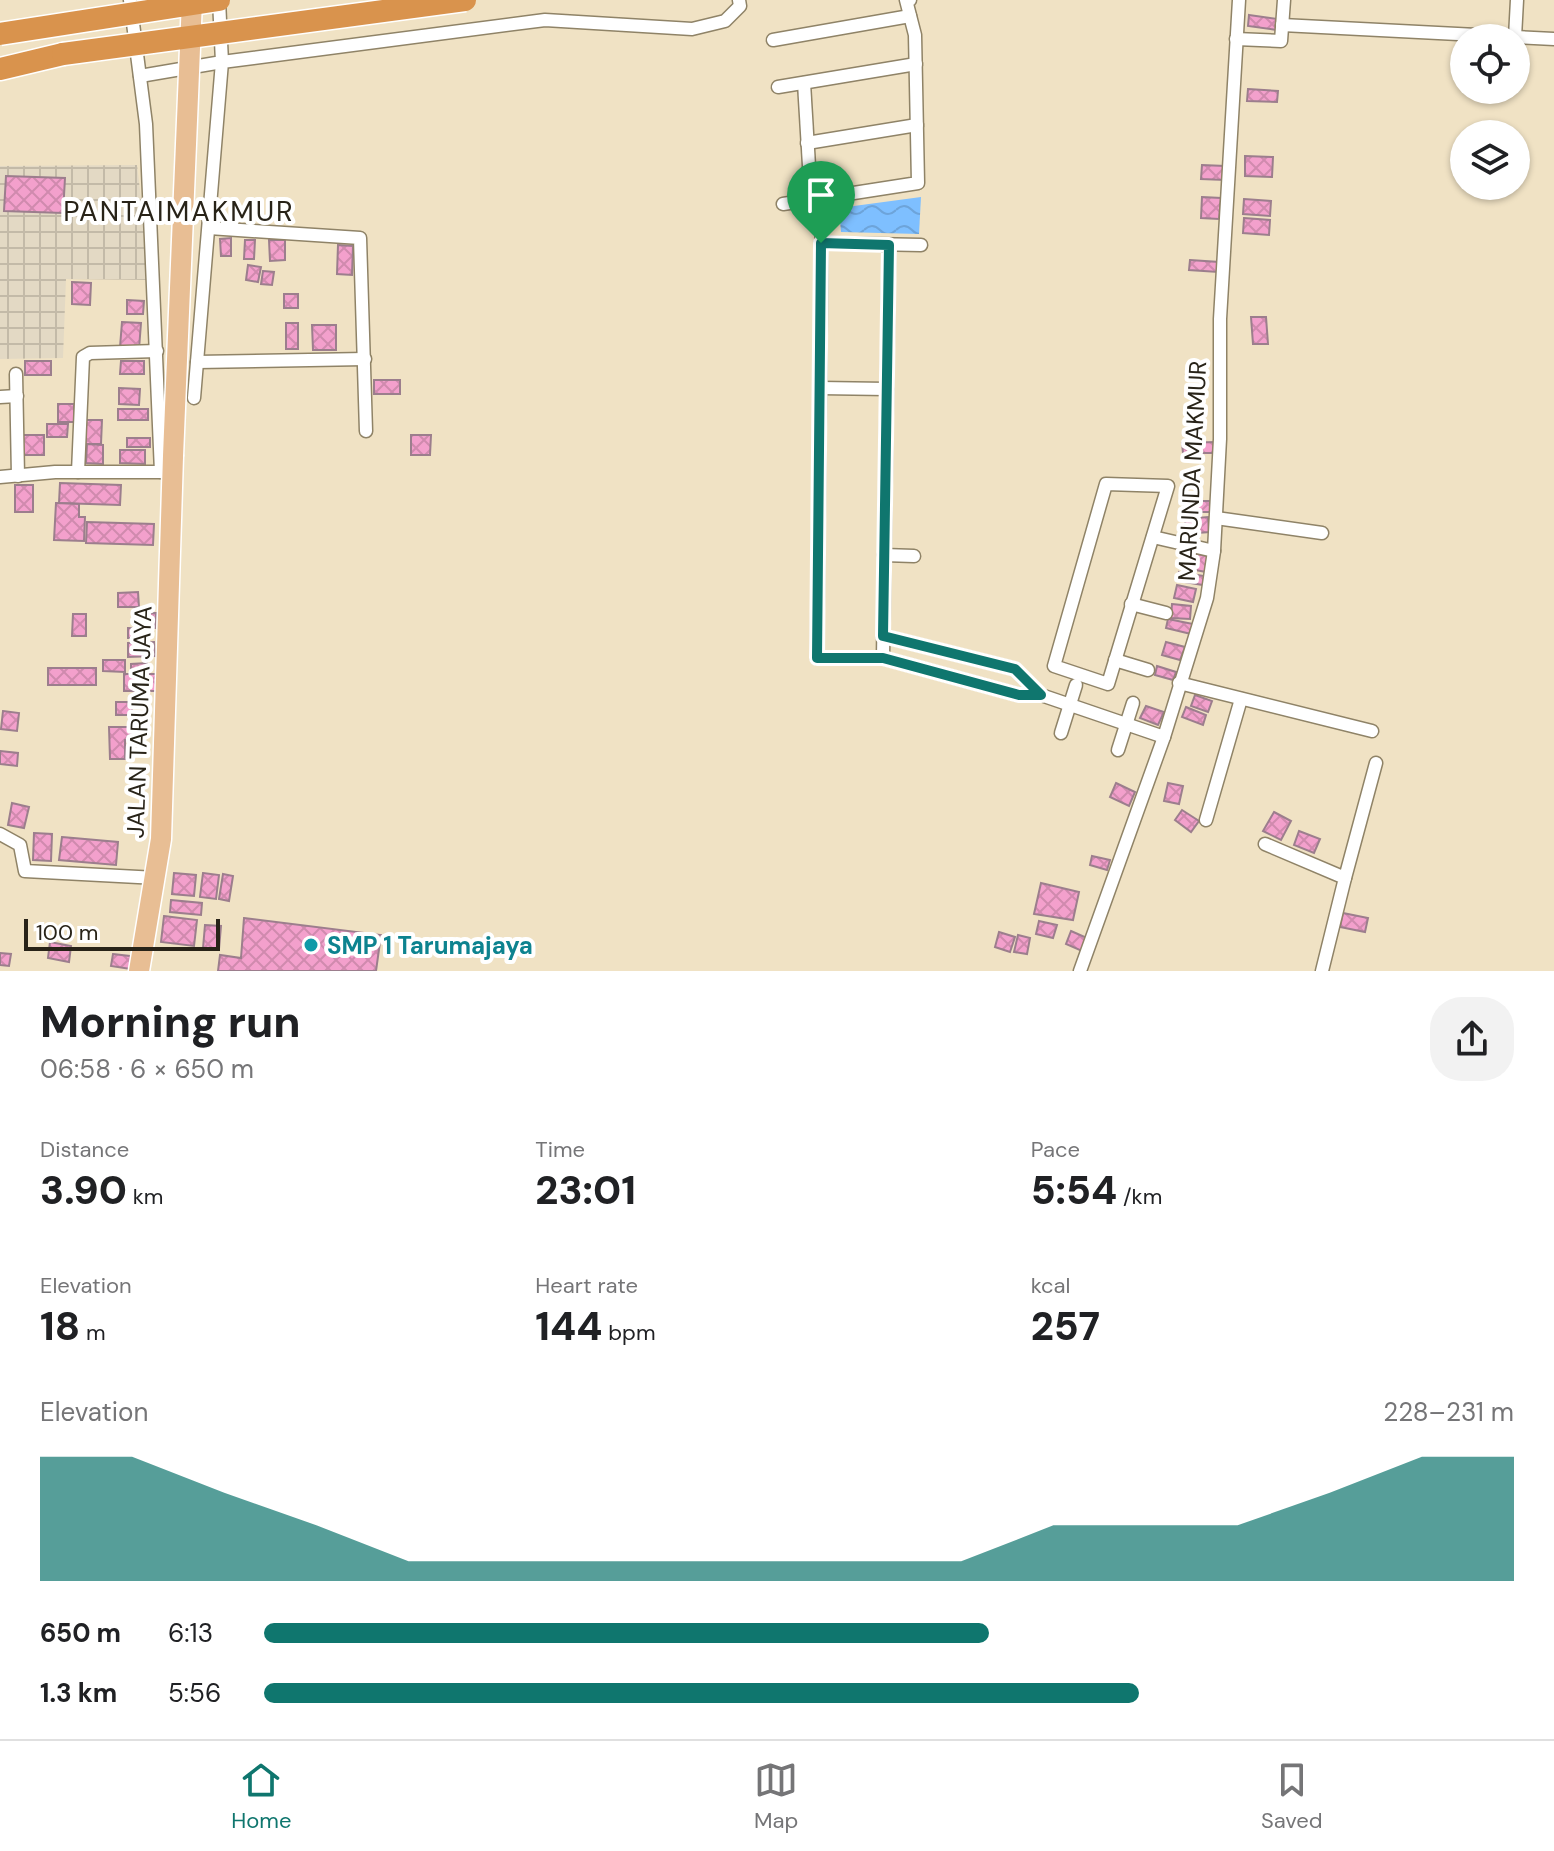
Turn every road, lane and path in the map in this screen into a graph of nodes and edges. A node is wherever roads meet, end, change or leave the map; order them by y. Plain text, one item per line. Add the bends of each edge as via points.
1 (130, 0) edge
2 (192, 0) edge
3 (219, 0) edge
4 (465, 0) edge
5 (739, 0) edge
6 (910, 0) edge
7 (1239, 0) edge
8 (1284, 0) edge
9 (1517, 0) edge
10 (910, 16) junction
11 (1516, 24) edge
12 (1282, 25) junction
13 (0, 34) edge
14 (1450, 34) edge
15 (1530, 38) edge
16 (1236, 39) junction
17 (1554, 39) edge
18 (773, 40) dead end
19 (222, 62) junction
20 (916, 64) junction
21 (0, 66) edge
22 (140, 76) junction
23 (804, 83) junction
24 (778, 87) dead end
25 (917, 125) junction
26 (807, 143) junction
27 (816, 198) junction
28 (783, 204) dead end
29 (209, 228) junction
30 (821, 243) junction
31 (889, 245) junction
32 (921, 245) dead end
33 (157, 351) junction
34 (365, 359) junction
35 (197, 362) junction
36 (16, 374) dead end
37 (820, 388) junction
38 (887, 389) junction
39 (17, 396) junction
40 (0, 397) edge
41 (194, 398) dead end
42 (366, 431) dead end
43 (169, 467) junction
44 (78, 472) junction
45 (18, 476) junction
46 (0, 477) edge
47 (1216, 518) junction
48 (1322, 533) dead end
49 (1153, 537) junction
50 (1214, 551) junction
51 (884, 555) junction
52 (914, 556) dead end
53 (1131, 604) junction
54 (1166, 613) dead end
55 (883, 636) junction
56 (883, 658) junction
57 (1115, 660) junction
58 (1148, 670) dead end
59 (1179, 683) junction
60 (1076, 685) dead end
61 (1041, 695) junction
62 (1241, 699) junction
63 (1133, 703) dead end
64 (1070, 705) junction
65 (1126, 725) junction
66 (1372, 731) dead end
67 (1061, 733) dead end
68 (1164, 737) junction
69 (1118, 750) dead end
70 (1376, 763) dead end
71 (1206, 820) dead end
72 (0, 834) edge
73 (1265, 844) dead end
74 (157, 878) junction
75 (1345, 878) junction
76 (139, 971) edge
77 (1080, 971) edge
78 (1322, 971) edge

1 - 22 street, JALAN TARUMA JAYA
2 - 43 main road, JALAN TARUMA JAYA, bridge
3 - 13 highway, bridge
3 - 19 street
4 - 21 highway, bridge
5 - 19 street via 740,6 725,21 692,29 545,20
6 - 10 street
7 - 16 street, MARUNDA MAKMUR
8 - 12 street
9 - 11 street
10 - 18 street
10 - 20 street
12 - 14 street
12 - 16 street via 1281,41
15 - 17 street
16 - 47 street, MARUNDA MAKMUR via 1220,319
19 - 22 street
19 - 29 street
20 - 23 street
20 - 25 street
22 - 33 street, JALAN TARUMA JAYA
23 - 24 street
23 - 26 street
25 - 26 street
25 - 27 street via 918,183
26 - 27 street
27 - 28 street
27 - 30 street
29 - 34 street via 360,238
29 - 35 street
30 - 31 street
30 - 37 street
31 - 32 street
31 - 38 street
33 - 43 street, JALAN TARUMA JAYA
33 - 44 street via 83,357
34 - 35 street
34 - 42 street
35 - 41 street
36 - 39 street
37 - 38 street
37 - 56 street via 817,658
38 - 51 street
39 - 40 street
39 - 45 street
43 - 44 street
43 - 74 main road, JALAN TARUMA JAYA
44 - 45 street
45 - 46 street
47 - 48 street
47 - 50 street, MARUNDA MAKMUR
49 - 50 street
49 - 53 street
49 - 57 street via 1168,486 1106,484 1054,666 1108,684
50 - 59 street, MARUNDA MAKMUR via 1207,598
51 - 52 street
51 - 55 street
53 - 54 street
53 - 57 street
55 - 56 street
55 - 61 street via 1015,669
56 - 61 street via 1019,695
57 - 58 street
59 - 62 street
59 - 68 street, MARUNDA MAKMUR
60 - 64 street
61 - 64 street
62 - 66 street
62 - 71 street
63 - 65 street
64 - 65 street
64 - 67 street
65 - 68 street
65 - 69 street
68 - 77 street, MARUNDA MAKMUR
70 - 75 street
72 - 74 street via 20,845 25,871
73 - 75 street
74 - 76 main road, JALAN TARUMA JAYA
75 - 78 street

